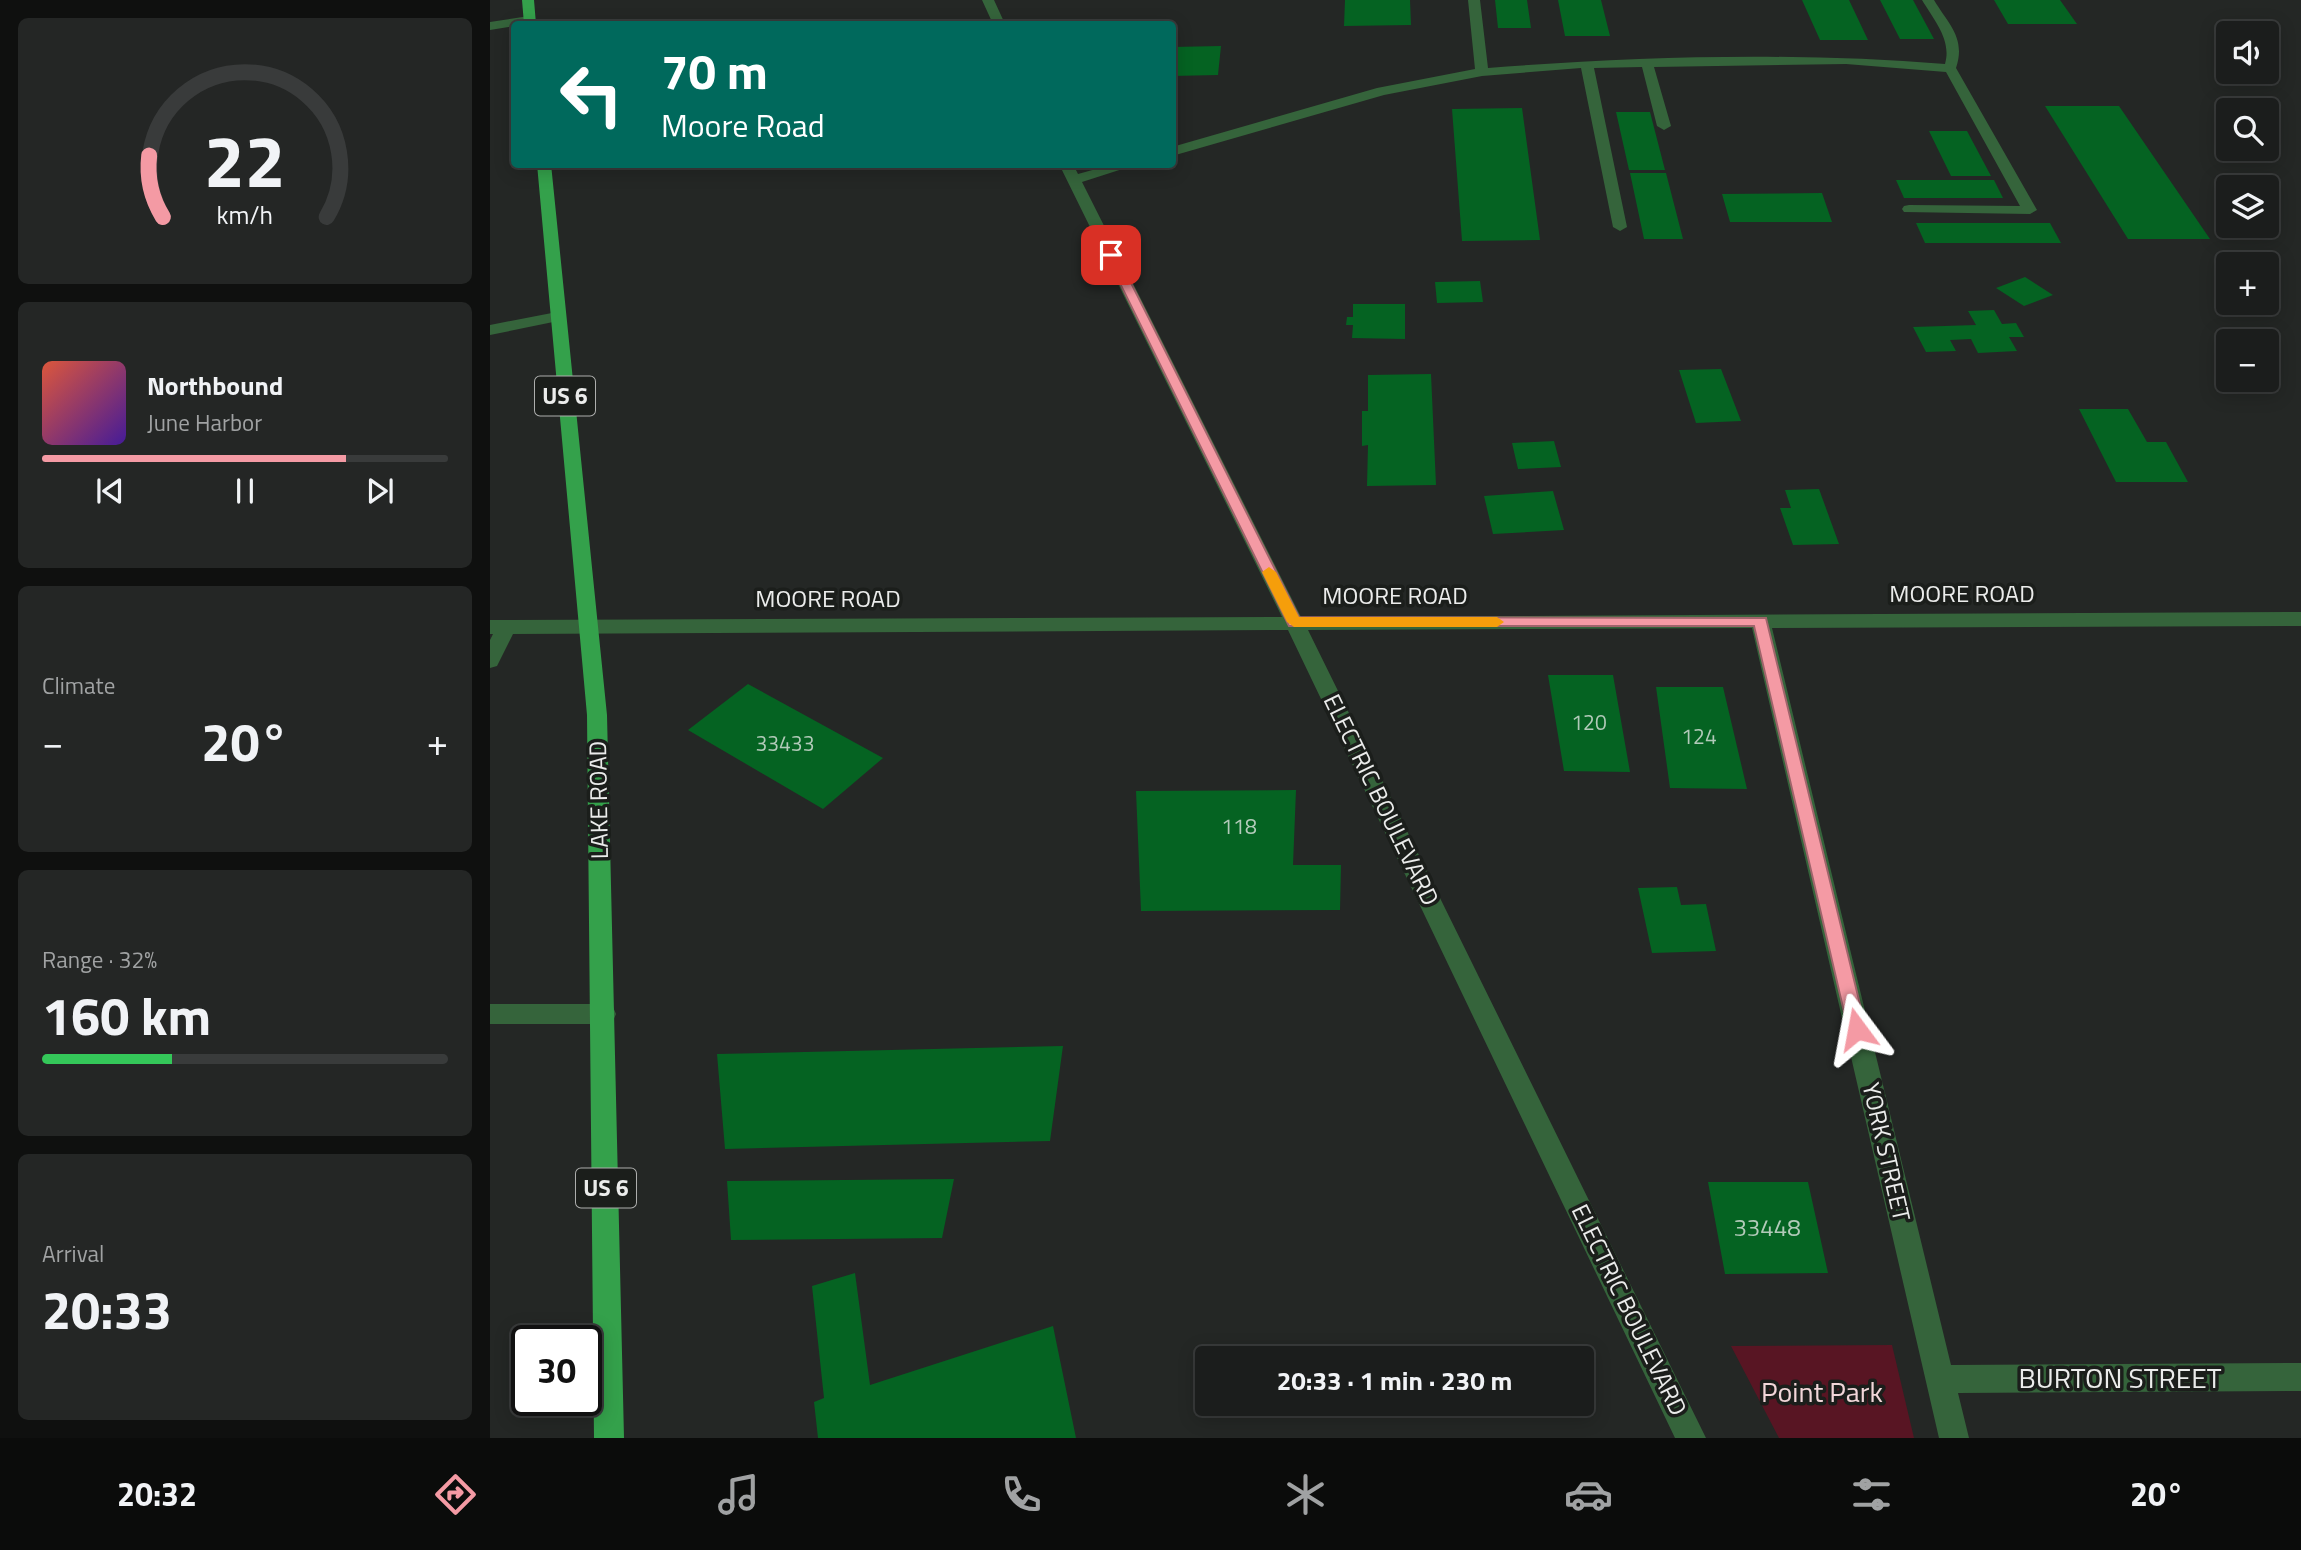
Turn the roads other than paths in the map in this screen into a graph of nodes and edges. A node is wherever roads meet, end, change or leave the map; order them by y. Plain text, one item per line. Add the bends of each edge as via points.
1 (528, 0) edge
2 (988, 0) edge
3 (1474, 0) edge
4 (1928, 0) edge
5 (530, 21) edge
6 (998, 21) edge
7 (511, 24) edge
8 (490, 26) edge
9 (1647, 63) junction
10 (1587, 64) junction
11 (1950, 68) junction
12 (1482, 72) junction
13 (1664, 126) dead end
14 (1176, 151) edge
15 (544, 168) edge
16 (1100, 168) edge
17 (1070, 172) edge
18 (1909, 209) dead end
19 (1620, 227) dead end
20 (557, 317) junction
21 (490, 330) edge
22 (2301, 619) edge
23 (1760, 621) junction
24 (1294, 622) junction
25 (589, 626) junction
26 (498, 627) edge
27 (490, 661) edge
28 (490, 1014) edge
29 (604, 1014) junction
30 (2301, 1377) edge
31 (1940, 1379) junction
32 (609, 1438) edge
33 (1691, 1438) edge
34 (1954, 1438) edge

1 - 5 main road
2 - 6 street
3 - 12 street
4 - 11 street via 1951,38 1955,52
7 - 8 street
9 - 10 street
9 - 11 street via 1846,60
9 - 13 street
10 - 12 street
10 - 19 street
11 - 18 street via 2030,210
12 - 14 street via 1382,91
15 - 20 main road, LAKE ROAD / US 6
16 - 17 street
17 - 24 street, ELECTRIC BOULEVARD
20 - 21 street
20 - 25 main road, LAKE ROAD / US 6
22 - 23 street, MOORE ROAD
23 - 24 street, MOORE ROAD
23 - 31 street, YORK STREET
24 - 25 street, MOORE ROAD
24 - 33 street, ELECTRIC BOULEVARD
25 - 26 street, MOORE ROAD
25 - 29 main road, LAKE ROAD / US 6 via 597,715
26 - 27 street
28 - 29 street
29 - 32 main road, LAKE ROAD / US 6
30 - 31 street, BURTON STREET
31 - 34 street, YORK STREET

